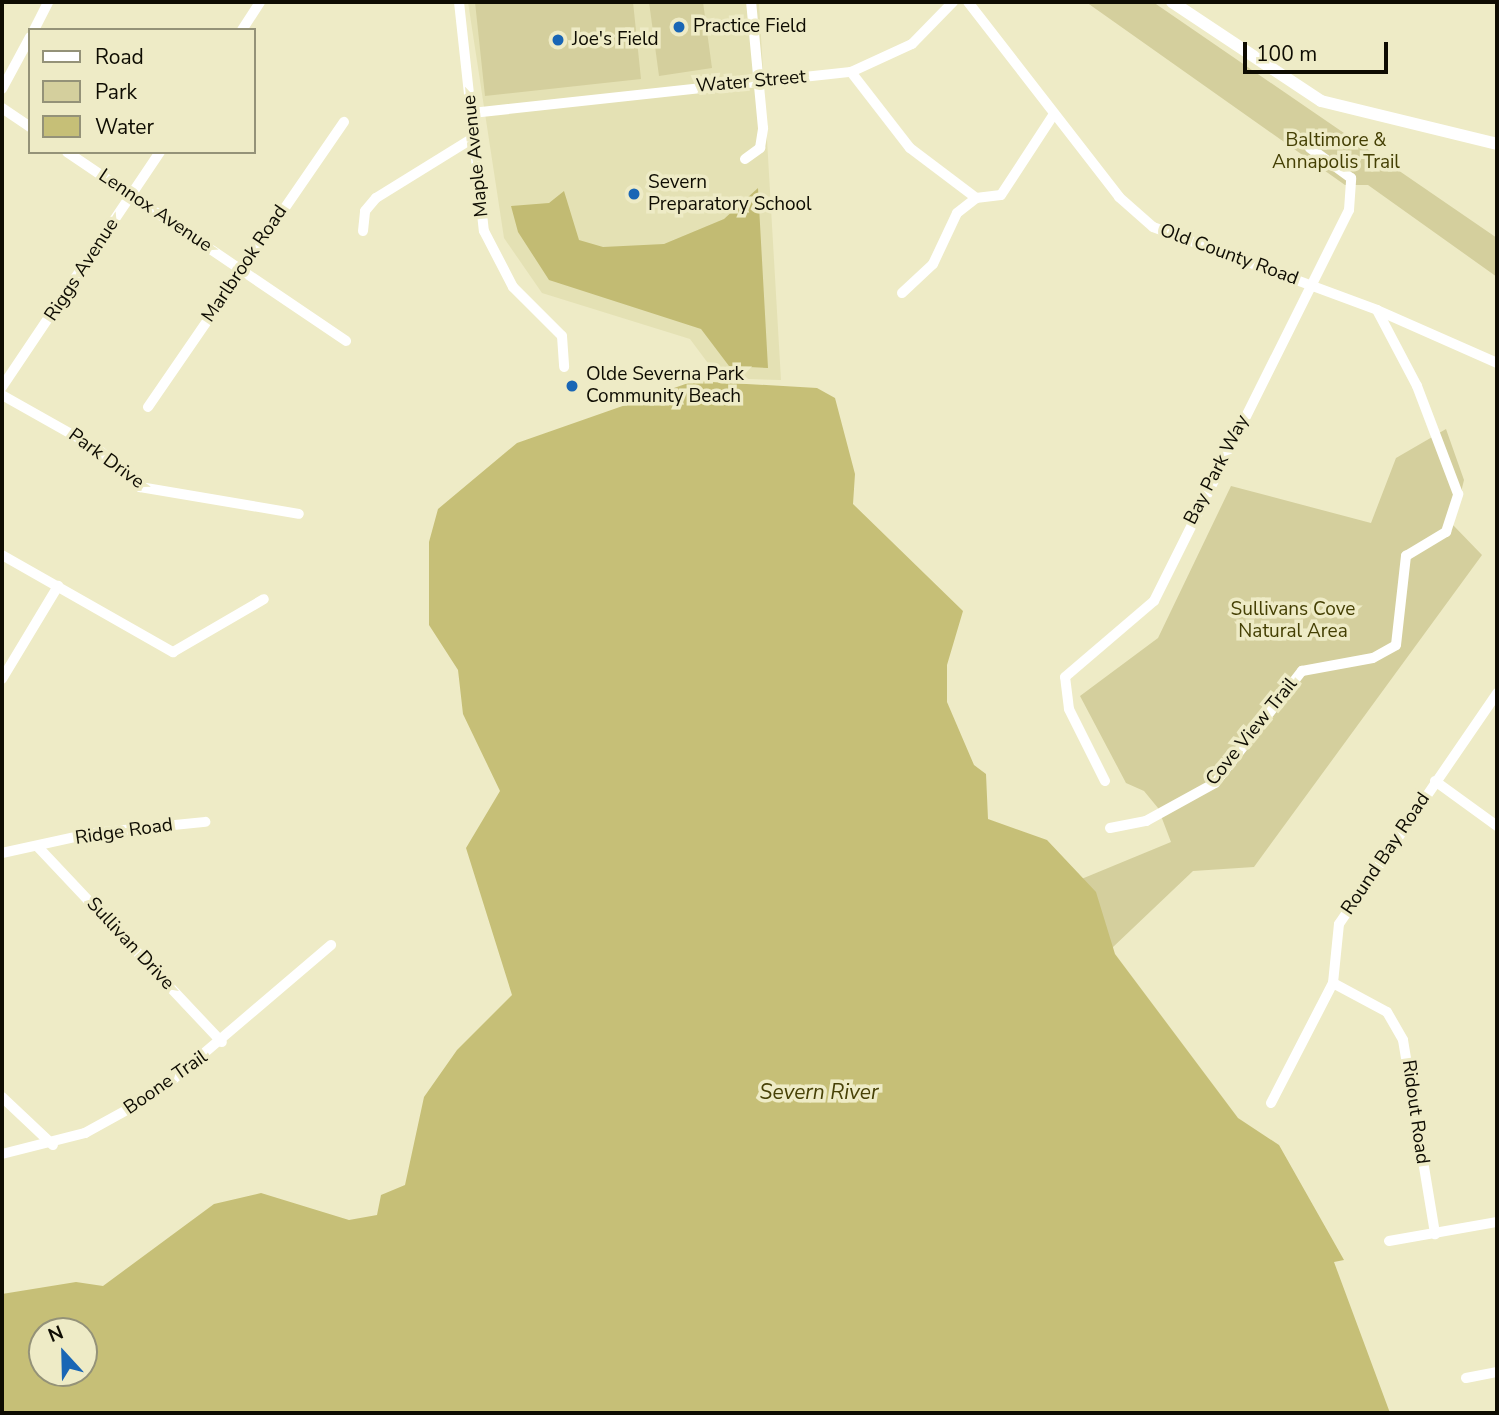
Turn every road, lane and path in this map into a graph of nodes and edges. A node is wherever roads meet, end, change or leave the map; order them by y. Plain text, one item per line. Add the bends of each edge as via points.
1 (48, 2) edge
2 (260, 2) edge
3 (459, 2) edge
4 (751, 2) edge
5 (953, 2) edge
6 (968, 2) edge
7 (1172, 2) edge
8 (35, 28) edge
9 (243, 28) edge
10 (28, 41) edge
11 (851, 72) junction
12 (759, 79) junction
13 (2, 89) edge
14 (2, 108) edge
15 (472, 113) junction
16 (1055, 114) junction
17 (344, 122) dead end
18 (28, 126) edge
19 (473, 138) junction
20 (1497, 144) edge
21 (1310, 148) dead end
22 (70, 154) edge
23 (159, 154) edge
24 (746, 159) dead end
25 (131, 195) junction
26 (976, 198) junction
27 (363, 231) dead end
28 (242, 269) junction
29 (1311, 285) junction
30 (902, 293) dead end
31 (1377, 310) junction
32 (346, 341) dead end
33 (1497, 363) edge
34 (564, 367) dead end
35 (2, 387) edge
36 (2, 395) edge
37 (148, 407) dead end
38 (299, 514) dead end
39 (2, 555) edge
40 (58, 586) junction
41 (264, 599) dead end
42 (2, 679) edge
43 (1497, 693) edge
44 (1105, 781) dead end
45 (1435, 781) junction
46 (205, 822) dead end
47 (1497, 826) edge
48 (1110, 828) dead end
49 (38, 847) junction
50 (2, 853) edge
51 (331, 945) dead end
52 (1333, 983) junction
53 (222, 1042) junction
54 (2, 1097) edge
55 (1271, 1103) dead end
56 (53, 1145) junction
57 (2, 1154) edge
58 (1497, 1222) edge
59 (1435, 1234) junction
60 (1389, 1241) dead end
61 (1497, 1372) edge
62 (1466, 1378) dead end

1 - 8 street
2 - 9 street
3 - 15 street, Maple Avenue
4 - 12 street
5 - 11 street via 912,44
6 - 16 street, Old County Road
7 - 20 street via 1321,101
10 - 13 street
11 - 12 street, Water Street
11 - 26 street via 910,148
12 - 15 street, Water Street
12 - 24 street via 760,148
14 - 18 street
15 - 19 street, Maple Avenue
16 - 26 street via 1001,195
16 - 29 street, Old County Road via 1119,197 1153,227
17 - 28 street, Marlbrook Road
19 - 27 street via 376,198 365,211
19 - 34 street, Maple Avenue via 484,231 513,287 562,336
21 - 29 street, Bay Park Way via 1351,178 1353,194
22 - 25 street, Lennox Avenue
23 - 25 street, Riggs Avenue
25 - 28 street, Lennox Avenue
25 - 35 street, Riggs Avenue
26 - 30 street via 957,212 933,264
28 - 32 street, Lennox Avenue
28 - 37 street, Marlbrook Road
29 - 31 street, Old County Road
29 - 44 street, Bay Park Way via 1154,601 1065,677 1069,709
31 - 33 street, Old County Road
31 - 48 street, Cove View Trail via 1417,386 1458,494 1446,532 1406,556 1396,645 1373,658 1302,671 1215,783 1146,821
36 - 38 street, Park Drive via 99,449 140,487
39 - 40 street
40 - 41 street via 173,652
40 - 42 street
43 - 45 street, Round Bay Road
45 - 47 street
45 - 52 street, Round Bay Road via 1339,924
46 - 49 street, Ridge Road via 94,833
49 - 50 street, Ridge Road
49 - 53 street, Sullivan Drive
51 - 53 street, Boone Trail
52 - 55 street, Round Bay Road
52 - 59 street, Ridout Road via 1387,1012 1403,1040
53 - 56 street, Boone Trail via 127,1112
54 - 56 street
56 - 57 street, Boone Trail
58 - 59 street
59 - 60 street
61 - 62 street

